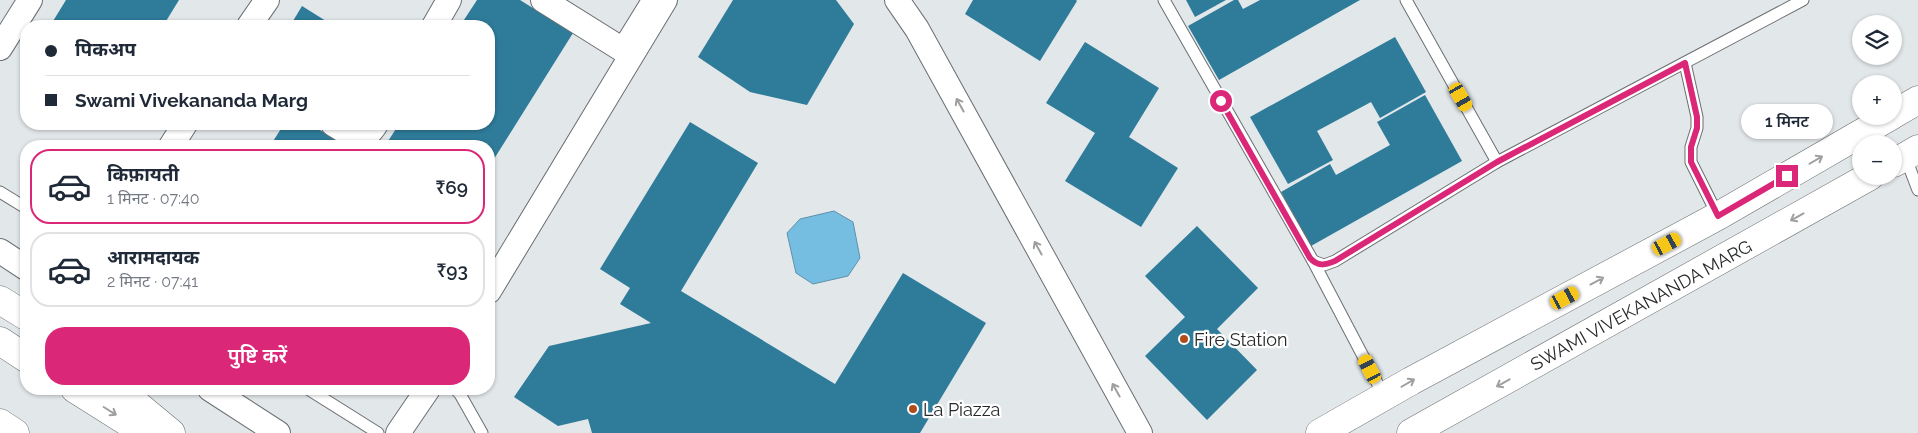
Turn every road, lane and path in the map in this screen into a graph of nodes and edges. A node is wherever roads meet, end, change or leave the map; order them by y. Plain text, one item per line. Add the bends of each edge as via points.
1 (30, 0) edge
2 (267, 0) edge
3 (449, 0) edge
4 (543, 0) edge
5 (647, 0) edge
6 (665, 0) edge
7 (898, 0) edge
8 (1164, 0) edge
9 (1406, 0) edge
10 (1803, 0) edge
11 (253, 20) edge
12 (437, 20) edge
13 (0, 48) edge
14 (624, 51) junction
15 (1685, 63) junction
16 (1918, 100) edge
17 (1902, 109) edge
18 (1875, 125) edge
19 (343, 130) edge
20 (372, 130) edge
21 (1906, 156) edge
22 (1497, 162) junction
23 (1854, 185) edge
24 (1918, 190) edge
25 (0, 192) edge
26 (20, 204) edge
27 (1718, 216) junction
28 (0, 250) edge
29 (1313, 261) junction
30 (20, 264) edge
31 (495, 280) edge
32 (0, 300) edge
33 (20, 312) edge
34 (0, 341) edge
35 (20, 354) edge
36 (85, 395) edge
37 (125, 395) edge
38 (219, 395) edge
39 (318, 395) edge
40 (424, 395) edge
41 (461, 395) edge
42 (1384, 396) junction
43 (0, 423) edge
44 (15, 433) edge
45 (146, 433) edge
46 (171, 433) edge
47 (278, 433) edge
48 (378, 433) edge
49 (398, 433) edge
50 (482, 433) edge
51 (1140, 433) edge
52 (1320, 433) edge
53 (1411, 433) edge

1 - 13 street
2 - 11 street
3 - 12 street
4 - 14 street
5 - 14 lane
6 - 14 street
51 -> 7 street via 918,29
8 - 29 lane
9 - 22 lane
10 - 15 lane
14 - 31 street
15 - 22 lane
15 - 27 lane via 1697,117 1691,162
16 - 17 street
27 -> 18 street
19 - 20 street via 360,137
21 - 24 lane
22 - 29 lane via 1335,261 1324,265
23 -> 53 street, SWAMI VIVEKANANDA MARG
25 - 26 lane
42 -> 27 street
28 - 30 street
29 - 42 lane
32 - 33 street
34 - 35 street
36 -> 45 street
37 - 46 street
38 - 47 street
39 - 48 lane
40 - 49 street
41 - 50 lane
42 - 52 street
43 - 44 street

